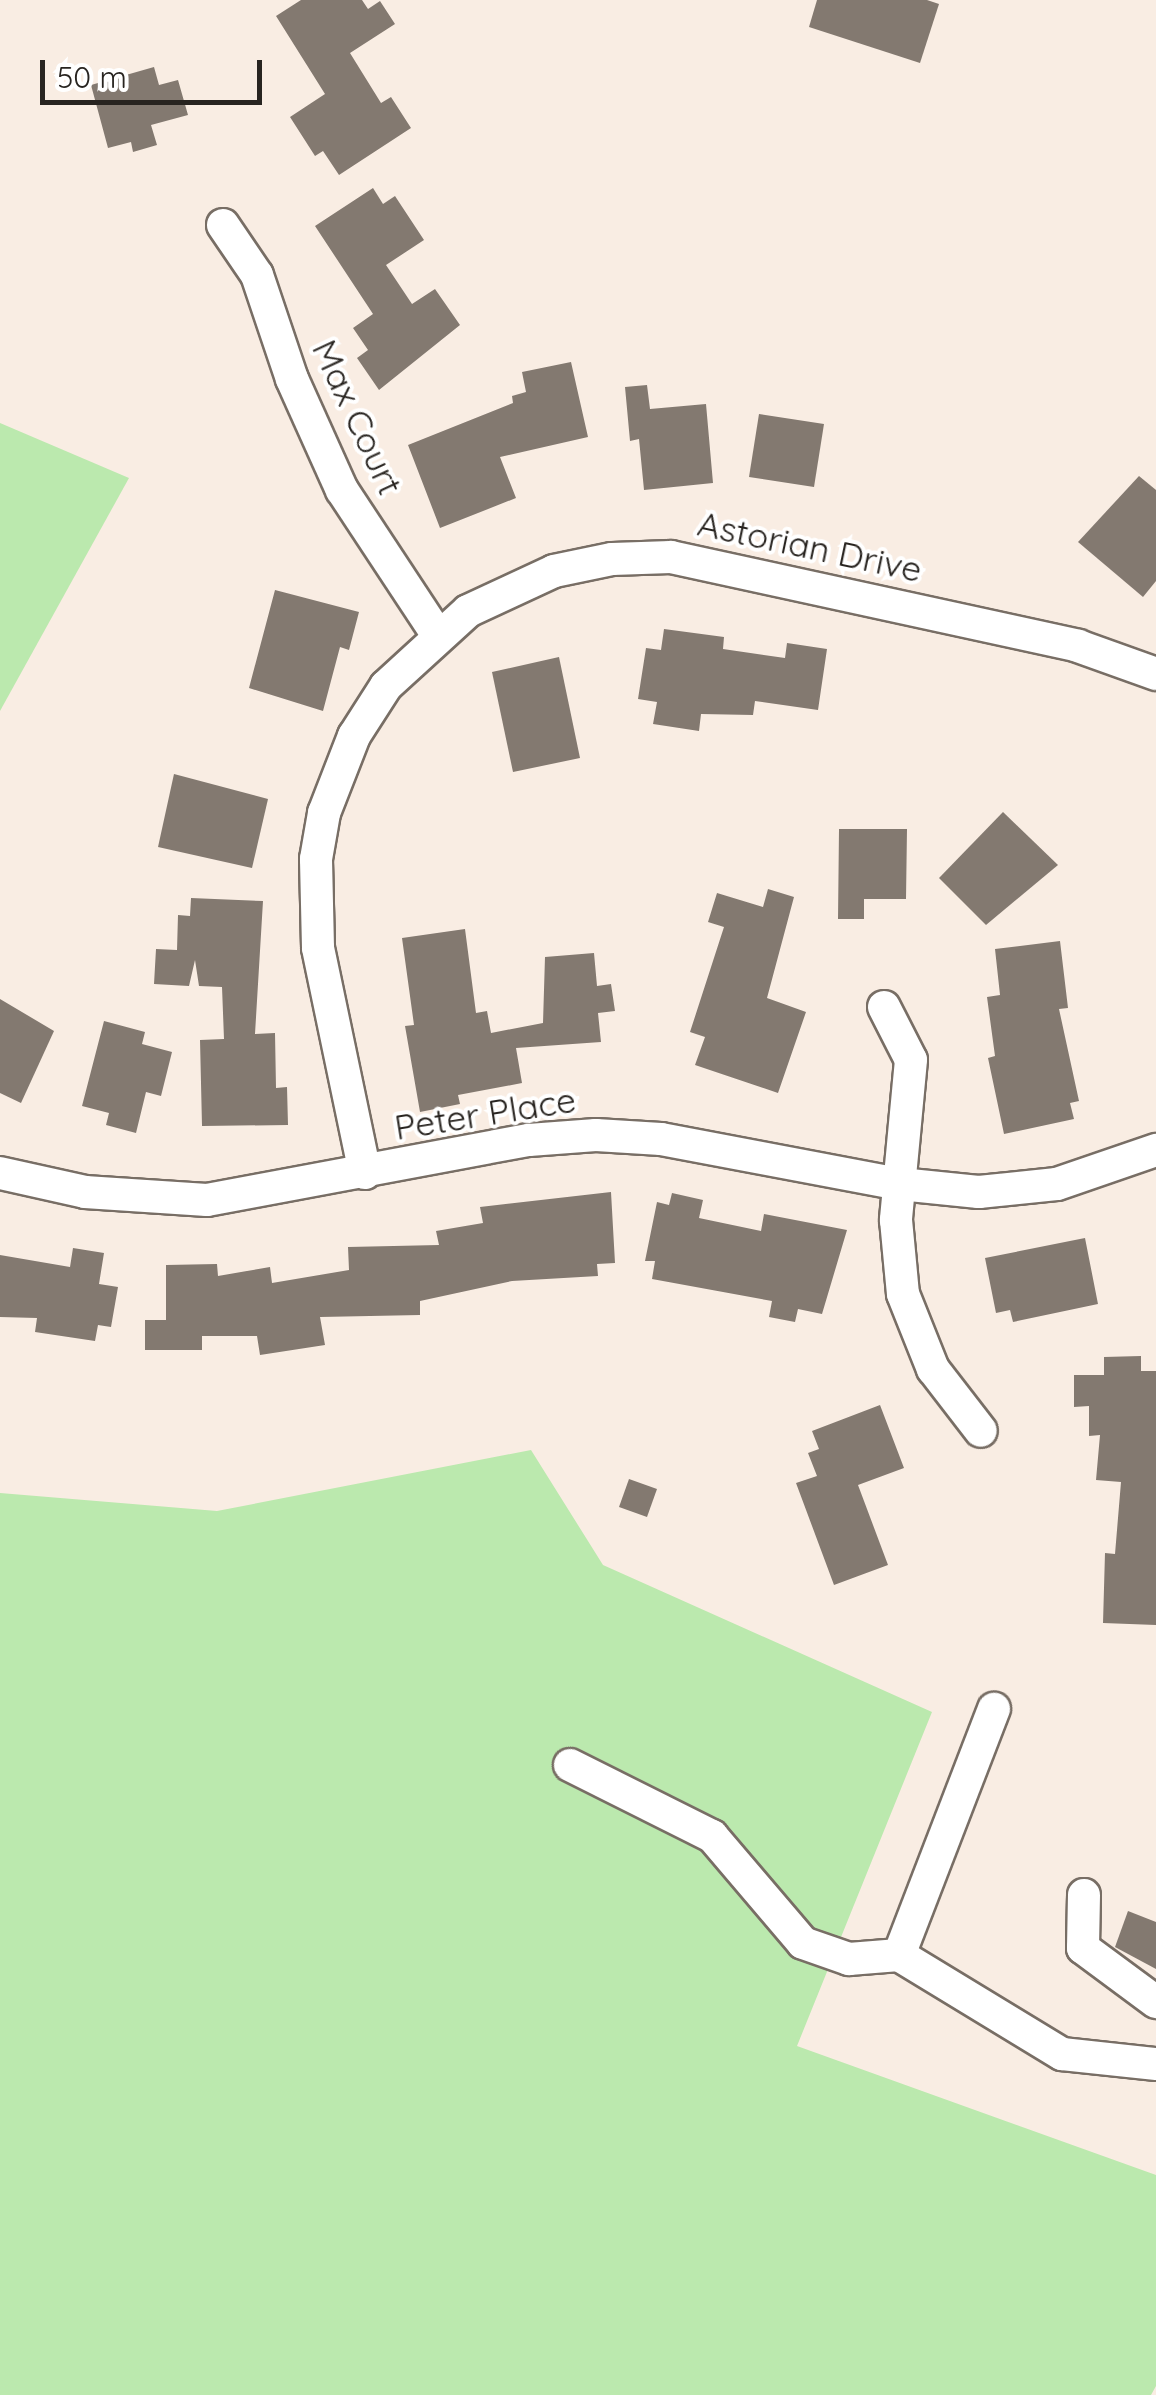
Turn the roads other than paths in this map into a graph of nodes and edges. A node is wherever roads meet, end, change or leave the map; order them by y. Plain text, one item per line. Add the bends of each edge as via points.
1 (222, 225) dead end
2 (437, 634) junction
3 (1156, 674) edge
4 (884, 1007) dead end
5 (1156, 1150) edge
6 (0, 1173) edge
7 (364, 1174) junction
8 (900, 1184) junction
9 (982, 1431) dead end
10 (994, 1709) dead end
11 (570, 1765) dead end
12 (1084, 1895) dead end
13 (899, 1955) junction
14 (1156, 2002) edge
15 (1156, 2064) edge

1 - 2 street, Max Court via 257,276 292,380 342,490
2 - 3 street, Astorian Drive via 504,590 554,571 612,559 671,557 1078,646
2 - 7 street, Astorian Drive via 386,686 354,736 328,800 316,859 318,948
4 - 8 street via 911,1060
5 - 8 street, Peter Place via 1091,1175 1015,1190
6 - 7 street, Peter Place via 85,1192 207,1200
7 - 8 street, Peter Place via 529,1140 596,1135 662,1139
8 - 9 street via 897,1259 915,1333 953,1400
10 - 13 street
11 - 13 street via 712,1836 804,1944 849,1959
12 - 14 street via 1083,1948
13 - 15 street via 1062,2054

